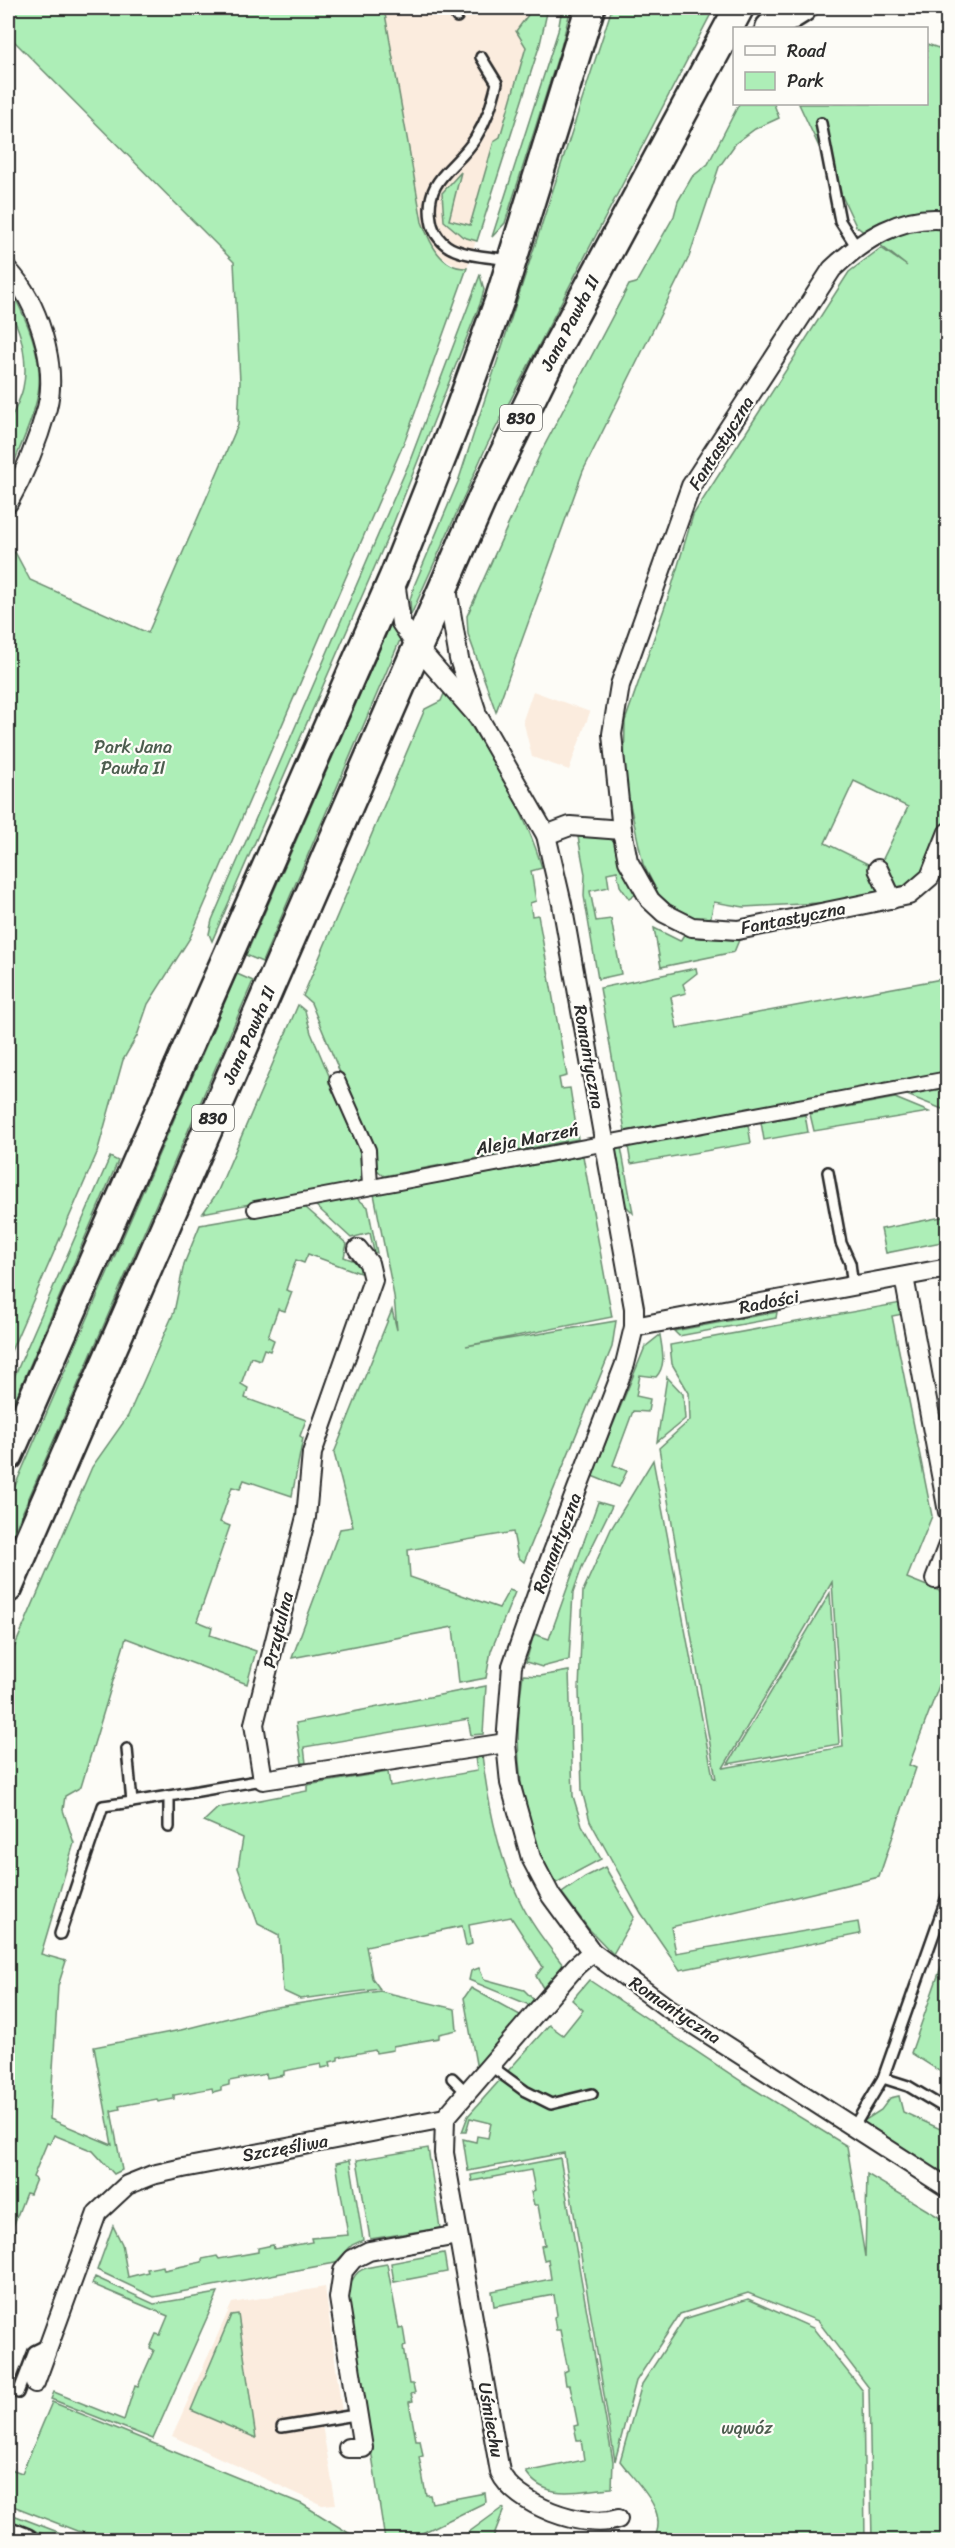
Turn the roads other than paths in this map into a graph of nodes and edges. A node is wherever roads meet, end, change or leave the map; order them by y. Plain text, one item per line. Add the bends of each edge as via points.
1 (740, 8) edge
2 (802, 8) edge
3 (588, 9) edge
4 (772, 27) edge
5 (481, 57) dead end
6 (733, 63) edge
7 (686, 107) junction
8 (821, 123) dead end
9 (948, 220) edge
10 (856, 246) junction
11 (512, 260) junction
12 (8, 270) edge
13 (8, 502) edge
14 (394, 576) junction
15 (446, 583) junction
16 (417, 647) junction
17 (478, 718) junction
18 (622, 830) junction
19 (948, 832) edge
20 (546, 835) junction
21 (878, 869) dead end
22 (892, 898) junction
23 (948, 1079) edge
24 (337, 1080) dead end
25 (604, 1143) junction
26 (828, 1172) dead end
27 (370, 1186) junction
28 (255, 1209) dead end
29 (358, 1249) dead end
30 (948, 1268) edge
31 (904, 1277) junction
32 (853, 1287) junction
33 (634, 1327) junction
34 (8, 1456) edge
35 (948, 1512) edge
36 (948, 1545) edge
37 (935, 1579) dead end
38 (8, 1588) edge
39 (506, 1743) junction
40 (127, 1749) dead end
41 (263, 1780) junction
42 (169, 1796) junction
43 (132, 1802) junction
44 (169, 1827) dead end
45 (948, 1894) edge
46 (60, 1934) dead end
47 (592, 1952) junction
48 (491, 2066) junction
49 (452, 2078) dead end
50 (883, 2078) junction
51 (468, 2093) junction
52 (592, 2094) dead end
53 (948, 2110) edge
54 (445, 2118) junction
55 (853, 2128) junction
56 (948, 2188) edge
57 (458, 2235) junction
58 (50, 2343) junction
59 (35, 2383) dead end
60 (18, 2394) dead end
61 (357, 2412) junction
62 (282, 2427) dead end
63 (348, 2448) dead end
64 (618, 2519) dead end
65 (8, 2533) edge
66 (26, 2541) edge

1 - 7 main road, Jana Pawła II / 830
2 - 4 main road
3 - 11 main road
5 - 11 lane via 496,83 489,117 473,142 435,185 429,197 430,216 440,241 455,250
6 - 7 main road
7 - 15 main road, Jana Pawła II / 830 via 552,356 482,498
8 - 10 lane via 840,221
9 - 10 street, Fantastyczna via 930,218 899,225
10 - 18 street, Fantastyczna via 832,269 691,486 620,685 612,734
11 - 14 main road via 452,431
12 - 13 street via 41,331 49,377 47,407
14 - 16 street via 401,622
14 - 34 main road
15 - 16 main road, Jana Pawła II / 830
15 - 17 street, Romantyczna via 459,659
16 - 17 street, Romantyczna
16 - 38 main road, Jana Pawła II / 830
17 - 20 street, Romantyczna
18 - 20 street via 570,826
18 - 22 street, Fantastyczna via 628,861 650,900 664,913 692,927 738,930
19 - 22 street, Fantastyczna via 930,877 909,895
20 - 25 street, Romantyczna
21 - 22 street
23 - 25 street, Aleja Marzeń
24 - 27 street via 368,1149
25 - 27 street, Aleja Marzeń
25 - 33 street, Romantyczna
26 - 32 lane
27 - 28 street, Aleja Marzeń
29 - 41 street, Przytulna via 369,1263 373,1280 312,1454 314,1496 254,1724
30 - 31 street, Radości
31 - 32 street, Radości
31 - 35 street
32 - 33 street, Radości
33 - 39 street, Romantyczna via 625,1364 512,1666
36 - 37 street
39 - 41 street
39 - 47 street, Romantyczna via 510,1783 531,1858 551,1896
40 - 43 lane
41 - 42 lane
42 - 43 lane
42 - 44 lane
43 - 46 lane via 103,1806
45 - 50 lane
47 - 48 street
47 - 55 street, Romantyczna via 665,2006
48 - 51 street
48 - 52 lane via 551,2104
49 - 51 lane
50 - 53 lane via 908,2086
50 - 55 lane
51 - 54 street
54 - 57 street, Uśmiechu via 444,2153
54 - 58 street, Szczęśliwa via 183,2168 121,2188 97,2213
55 - 56 street, Romantyczna
57 - 61 street via 369,2251 353,2259 344,2271 339,2298
57 - 64 street, Uśmiechu via 500,2472 505,2482 512,2491 560,2516 608,2523
58 - 59 street, Szczęśliwa
58 - 60 lane via 34,2351
61 - 62 lane
61 - 63 street via 363,2448
65 - 66 street

